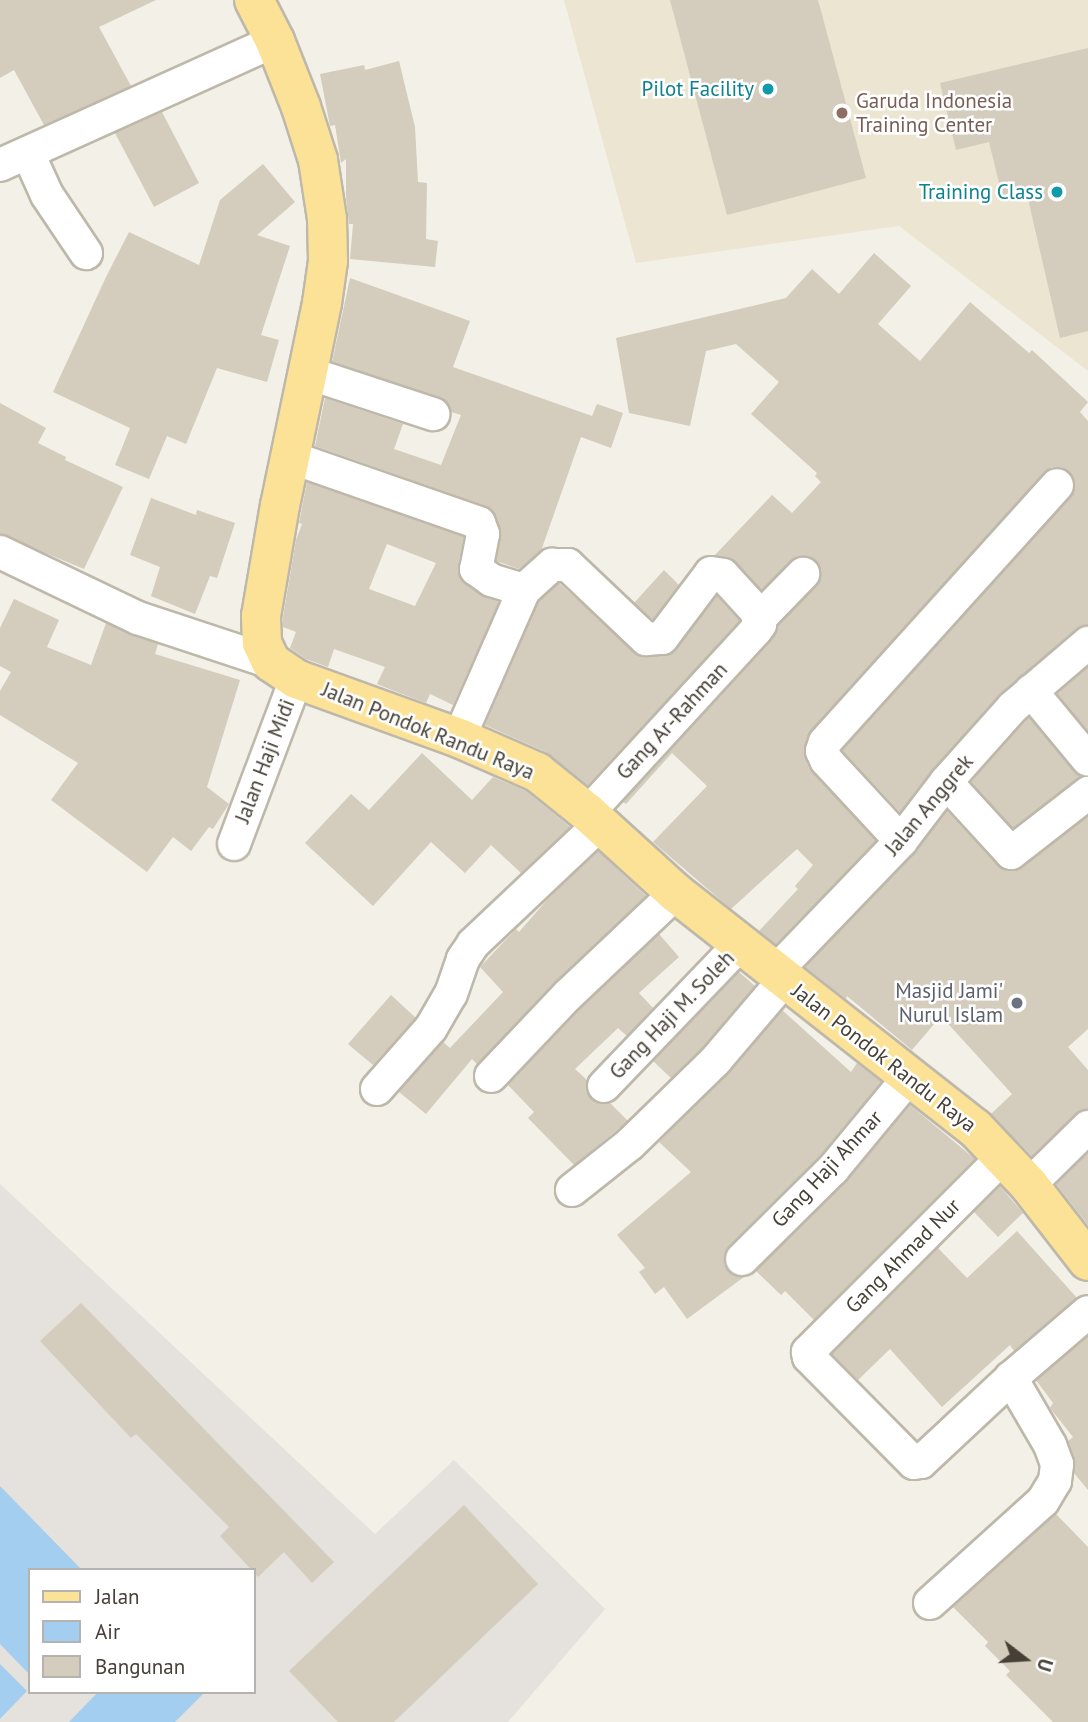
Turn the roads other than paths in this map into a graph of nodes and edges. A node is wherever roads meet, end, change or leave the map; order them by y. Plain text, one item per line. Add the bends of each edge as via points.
1 (254, 0) edge
2 (275, 41) junction
3 (14, 159) edge
4 (86, 253) dead end
5 (308, 373) junction
6 (433, 414) dead end
7 (290, 457) junction
8 (1058, 485) dead end
9 (0, 552) edge
10 (803, 574) dead end
11 (524, 590) junction
12 (758, 624) junction
13 (1088, 643) edge
14 (284, 671) junction
15 (1031, 691) junction
16 (459, 738) junction
17 (1088, 760) edge
18 (946, 782) junction
19 (1088, 793) edge
20 (594, 818) junction
21 (901, 841) junction
22 (234, 844) dead end
23 (676, 893) junction
24 (740, 944) junction
25 (780, 976) junction
26 (491, 1076) dead end
27 (909, 1077) junction
28 (604, 1086) dead end
29 (377, 1089) dead end
30 (1088, 1127) edge
31 (1003, 1157) junction
32 (1029, 1185) junction
33 (572, 1190) dead end
34 (742, 1259) dead end
35 (1088, 1261) edge
36 (1088, 1312) edge
37 (1011, 1378) junction
38 (930, 1603) dead end

1 - 2 main road
2 - 3 street
2 - 5 main road via 318,160 327,219 328,261
3 - 4 street via 47,195
5 - 6 street
5 - 7 main road
7 - 11 street via 479,523 483,534 477,572
7 - 14 main road via 261,616 262,643
8 - 21 street via 825,742 826,760
9 - 14 street via 138,618
10 - 12 street, Gang Ar-Rahman
11 - 12 street via 552,565 568,565 646,639 657,640 704,579 718,573
11 - 16 street
12 - 20 street, Gang Ar-Rahman
13 - 15 street, Jalan Anggrek
14 - 16 main road, Jalan Pondok Randu Raya
14 - 22 street, Jalan Haji Midi
15 - 17 street
15 - 18 street, Jalan Anggrek
16 - 20 main road, Jalan Pondok Randu Raya via 537,772
18 - 19 street via 1010,853
18 - 21 street, Jalan Anggrek
20 - 23 main road, Jalan Pondok Randu Raya
20 - 29 street, Gang Ar-Rahman via 474,944 431,1028
21 - 25 street, Jalan Anggrek
23 - 24 main road, Jalan Pondok Randu Raya
23 - 26 street
24 - 25 main road, Jalan Pondok Randu Raya
24 - 28 street, Gang Haji M. Soleh
25 - 27 main road, Jalan Pondok Randu Raya
25 - 33 street, Jalan Anggrek via 716,1060 630,1144
27 - 31 main road, Jalan Pondok Randu Raya via 975,1128
27 - 34 street, Gang Haji Ahmar via 833,1169
30 - 32 street
31 - 32 main road, Jalan Pondok Randu Raya
31 - 37 street, Gang Ahmad Nur via 810,1349 809,1357 914,1462 923,1460
32 - 35 main road, Jalan Pondok Randu Raya
36 - 37 street
37 - 38 street via 1050,1445 1057,1464 1055,1481 1043,1501

